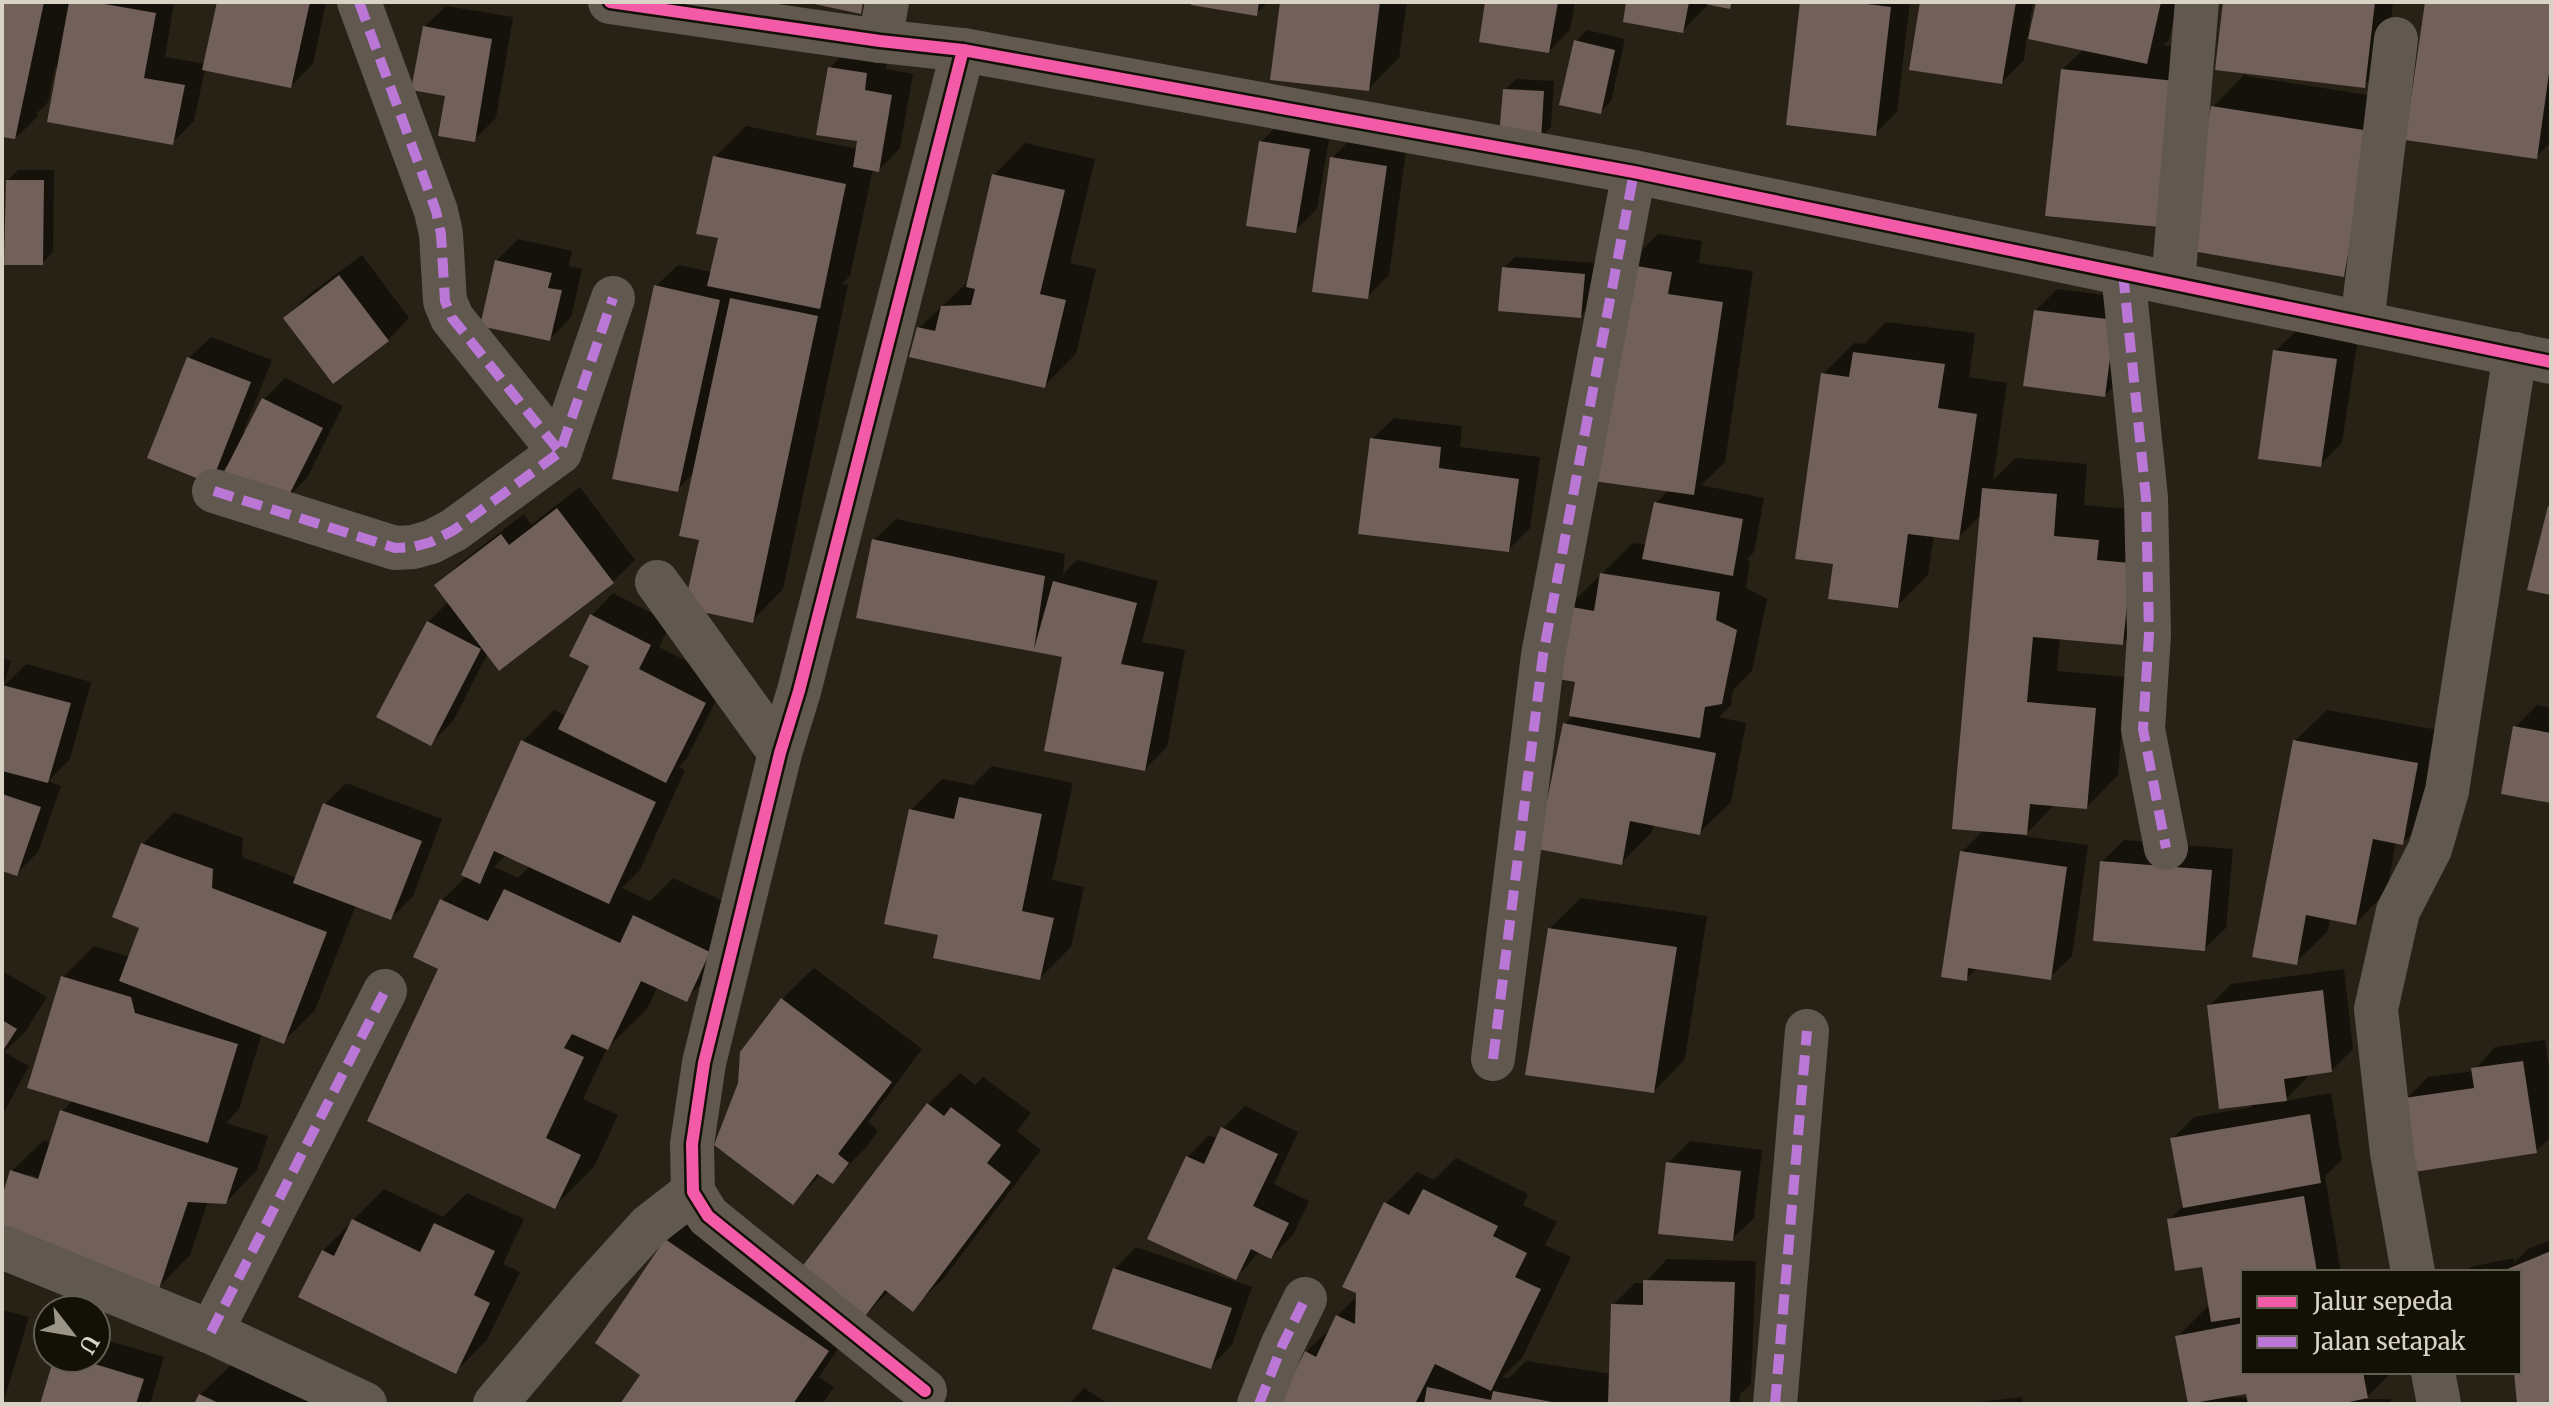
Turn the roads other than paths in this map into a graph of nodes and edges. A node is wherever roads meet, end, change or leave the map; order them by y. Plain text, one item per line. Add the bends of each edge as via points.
1 (359, 2) edge
2 (610, 2) edge
3 (2197, 2) edge
4 (884, 22) edge
5 (2396, 39) dead end
6 (963, 50) junction
7 (1634, 172) junction
8 (2123, 273) junction
9 (2173, 283) junction
10 (613, 298) dead end
11 (2362, 323) junction
12 (2533, 358) edge
13 (560, 452) junction
14 (214, 491) dead end
15 (657, 582) dead end
16 (780, 753) junction
17 (2166, 848) dead end
18 (385, 991) dead end
19 (1807, 1031) dead end
20 (1493, 1059) dead end
21 (693, 1192) junction
22 (2, 1247) edge
23 (2413, 1270) edge
24 (1305, 1299) dead end
25 (211, 1332) junction
26 (2433, 1374) edge
27 (925, 1391) dead end
28 (365, 1404) edge
29 (495, 1404) edge
30 (1259, 1404) edge
31 (1775, 1404) edge
32 (2439, 1404) edge

1 - 13 street via 436,211 448,310
2 - 4 street
3 - 9 street
4 - 6 street
5 - 11 street
6 - 7 street
6 - 16 street
7 - 8 street
7 - 20 street via 1543,655
8 - 9 street
8 - 17 street via 2146,498 2149,634 2143,729
9 - 11 street
10 - 13 street
11 - 12 street
12 - 23 street via 2447,791 2430,849 2398,911 2376,1009 2392,1153
13 - 14 street via 454,530 404,549
15 - 16 street
16 - 21 street via 704,1063 692,1144
18 - 25 street
19 - 31 street
21 - 27 street via 720,1228
21 - 29 street via 649,1226
22 - 25 street
24 - 30 street
25 - 28 street
26 - 32 street

